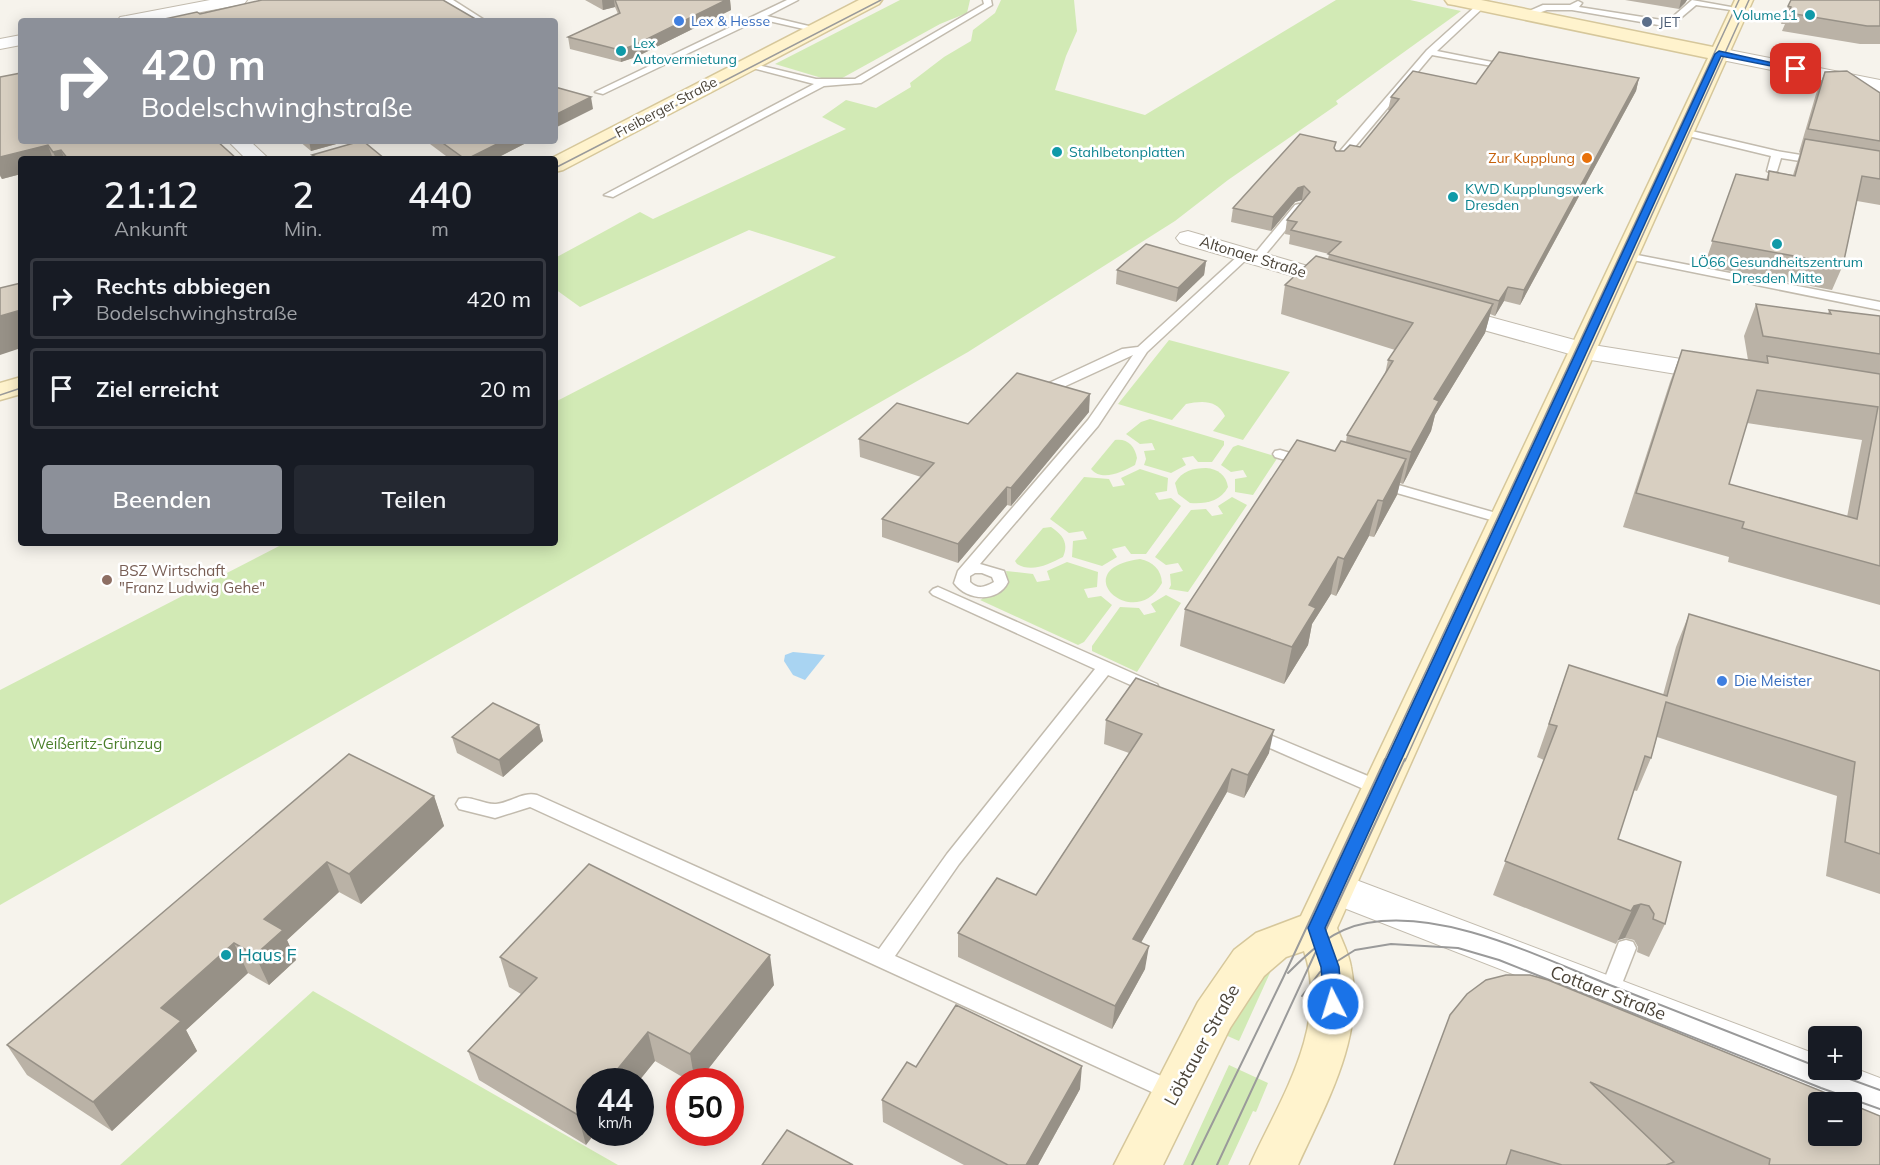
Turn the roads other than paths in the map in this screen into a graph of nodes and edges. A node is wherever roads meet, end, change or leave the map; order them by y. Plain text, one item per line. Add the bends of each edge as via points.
1 (238, 0) edge
2 (447, 0) edge
3 (794, 0) edge
4 (873, 0) edge
5 (987, 0) edge
6 (1583, 0) edge
7 (1695, 1) edge
8 (1471, 2) edge
9 (1741, 4) edge
10 (1572, 8) junction
11 (746, 13) dead end
12 (1524, 15) junction
13 (760, 17) junction
14 (142, 18) edge
15 (477, 18) edge
16 (814, 30) junction
17 (18, 41) edge
18 (0, 44) edge
19 (1430, 52) junction
20 (1719, 54) junction
21 (748, 64) junction
22 (1489, 64) edge
23 (1817, 73) junction
24 (822, 84) junction
25 (1880, 86) edge
26 (600, 92) dead end
27 (1851, 93) edge
28 (1683, 132) junction
29 (241, 144) edge
30 (1777, 154) junction
31 (255, 156) edge
32 (1338, 160) edge
33 (1826, 162) edge
34 (558, 163) edge
35 (1772, 171) edge
36 (609, 195) dead end
37 (1301, 205) edge
38 (1188, 238) dead end
39 (1627, 256) junction
40 (1250, 258) junction
41 (1359, 288) edge
42 (1880, 306) edge
43 (1428, 307) edge
44 (1142, 350) junction
45 (1584, 351) junction
46 (1744, 377) edge
47 (18, 386) edge
48 (0, 392) edge
49 (1041, 392) edge
50 (1280, 454) dead end
51 (1323, 467) edge
52 (1367, 480) edge
53 (1505, 520) junction
54 (963, 574) junction
55 (938, 592) dead end
56 (964, 595) junction
57 (1105, 667) junction
58 (1162, 693) edge
59 (1243, 729) edge
60 (1381, 789) junction
61 (465, 804) dead end
62 (1335, 888) junction
63 (1316, 928) junction
64 (1626, 948) dead end
65 (883, 958) junction
66 (1609, 993) junction
67 (1175, 1092) junction
68 (1880, 1098) edge
69 (1138, 1165) edge
70 (1274, 1165) edge

1 - 14 street
2 - 15 lane
3 - 13 lane
4 - 16 main road, Freiberger Straße
5 - 24 lane via 988,5 858,81
6 - 10 lane
7 - 9 lane
7 - 10 lane via 1670,24
8 - 12 main road
8 - 19 lane
9 - 20 main road
10 - 12 lane via 1546,7
11 - 13 lane
12 - 20 main road
13 - 16 lane
13 - 26 lane
16 - 21 main road, Freiberger Straße
17 - 18 street
19 - 22 lane
19 - 32 lane
20 - 23 street
20 - 28 main road
21 - 24 lane
21 - 34 main road, Freiberger Straße
23 - 25 street
23 - 27 lane
24 - 36 lane
28 - 30 lane
28 - 39 main road
29 - 31 street
30 - 33 lane
30 - 35 lane
37 - 40 lane
38 - 40 street, Altonaer Straße
39 - 42 lane
39 - 45 main road
40 - 41 street, Altonaer Straße
40 - 44 lane
43 - 45 street
44 - 49 lane via 1126,352
44 - 54 lane via 1093,423
45 - 46 street
45 - 53 main road
47 - 48 main road
50 - 51 lane
52 - 53 lane
53 - 60 main road
54 - 56 lane
54 - 56 lane via 984,567 1001,578 999,586 989,592
55 - 56 lane
56 - 57 lane
57 - 58 lane
57 - 65 lane via 953,859
59 - 60 lane
60 - 62 main road
61 - 65 lane via 495,810 531,800
62 - 63 main road
62 - 66 street, Cottaer Straße
63 - 67 main road, Löbtauer Straße via 1271,945 1249,963 1214,1015
63 - 70 main road via 1330,967 1333,1004 1329,1033 1307,1094
64 - 66 lane
65 - 67 lane
66 - 68 street, Cottaer Straße
67 - 69 main road, Löbtauer Straße

